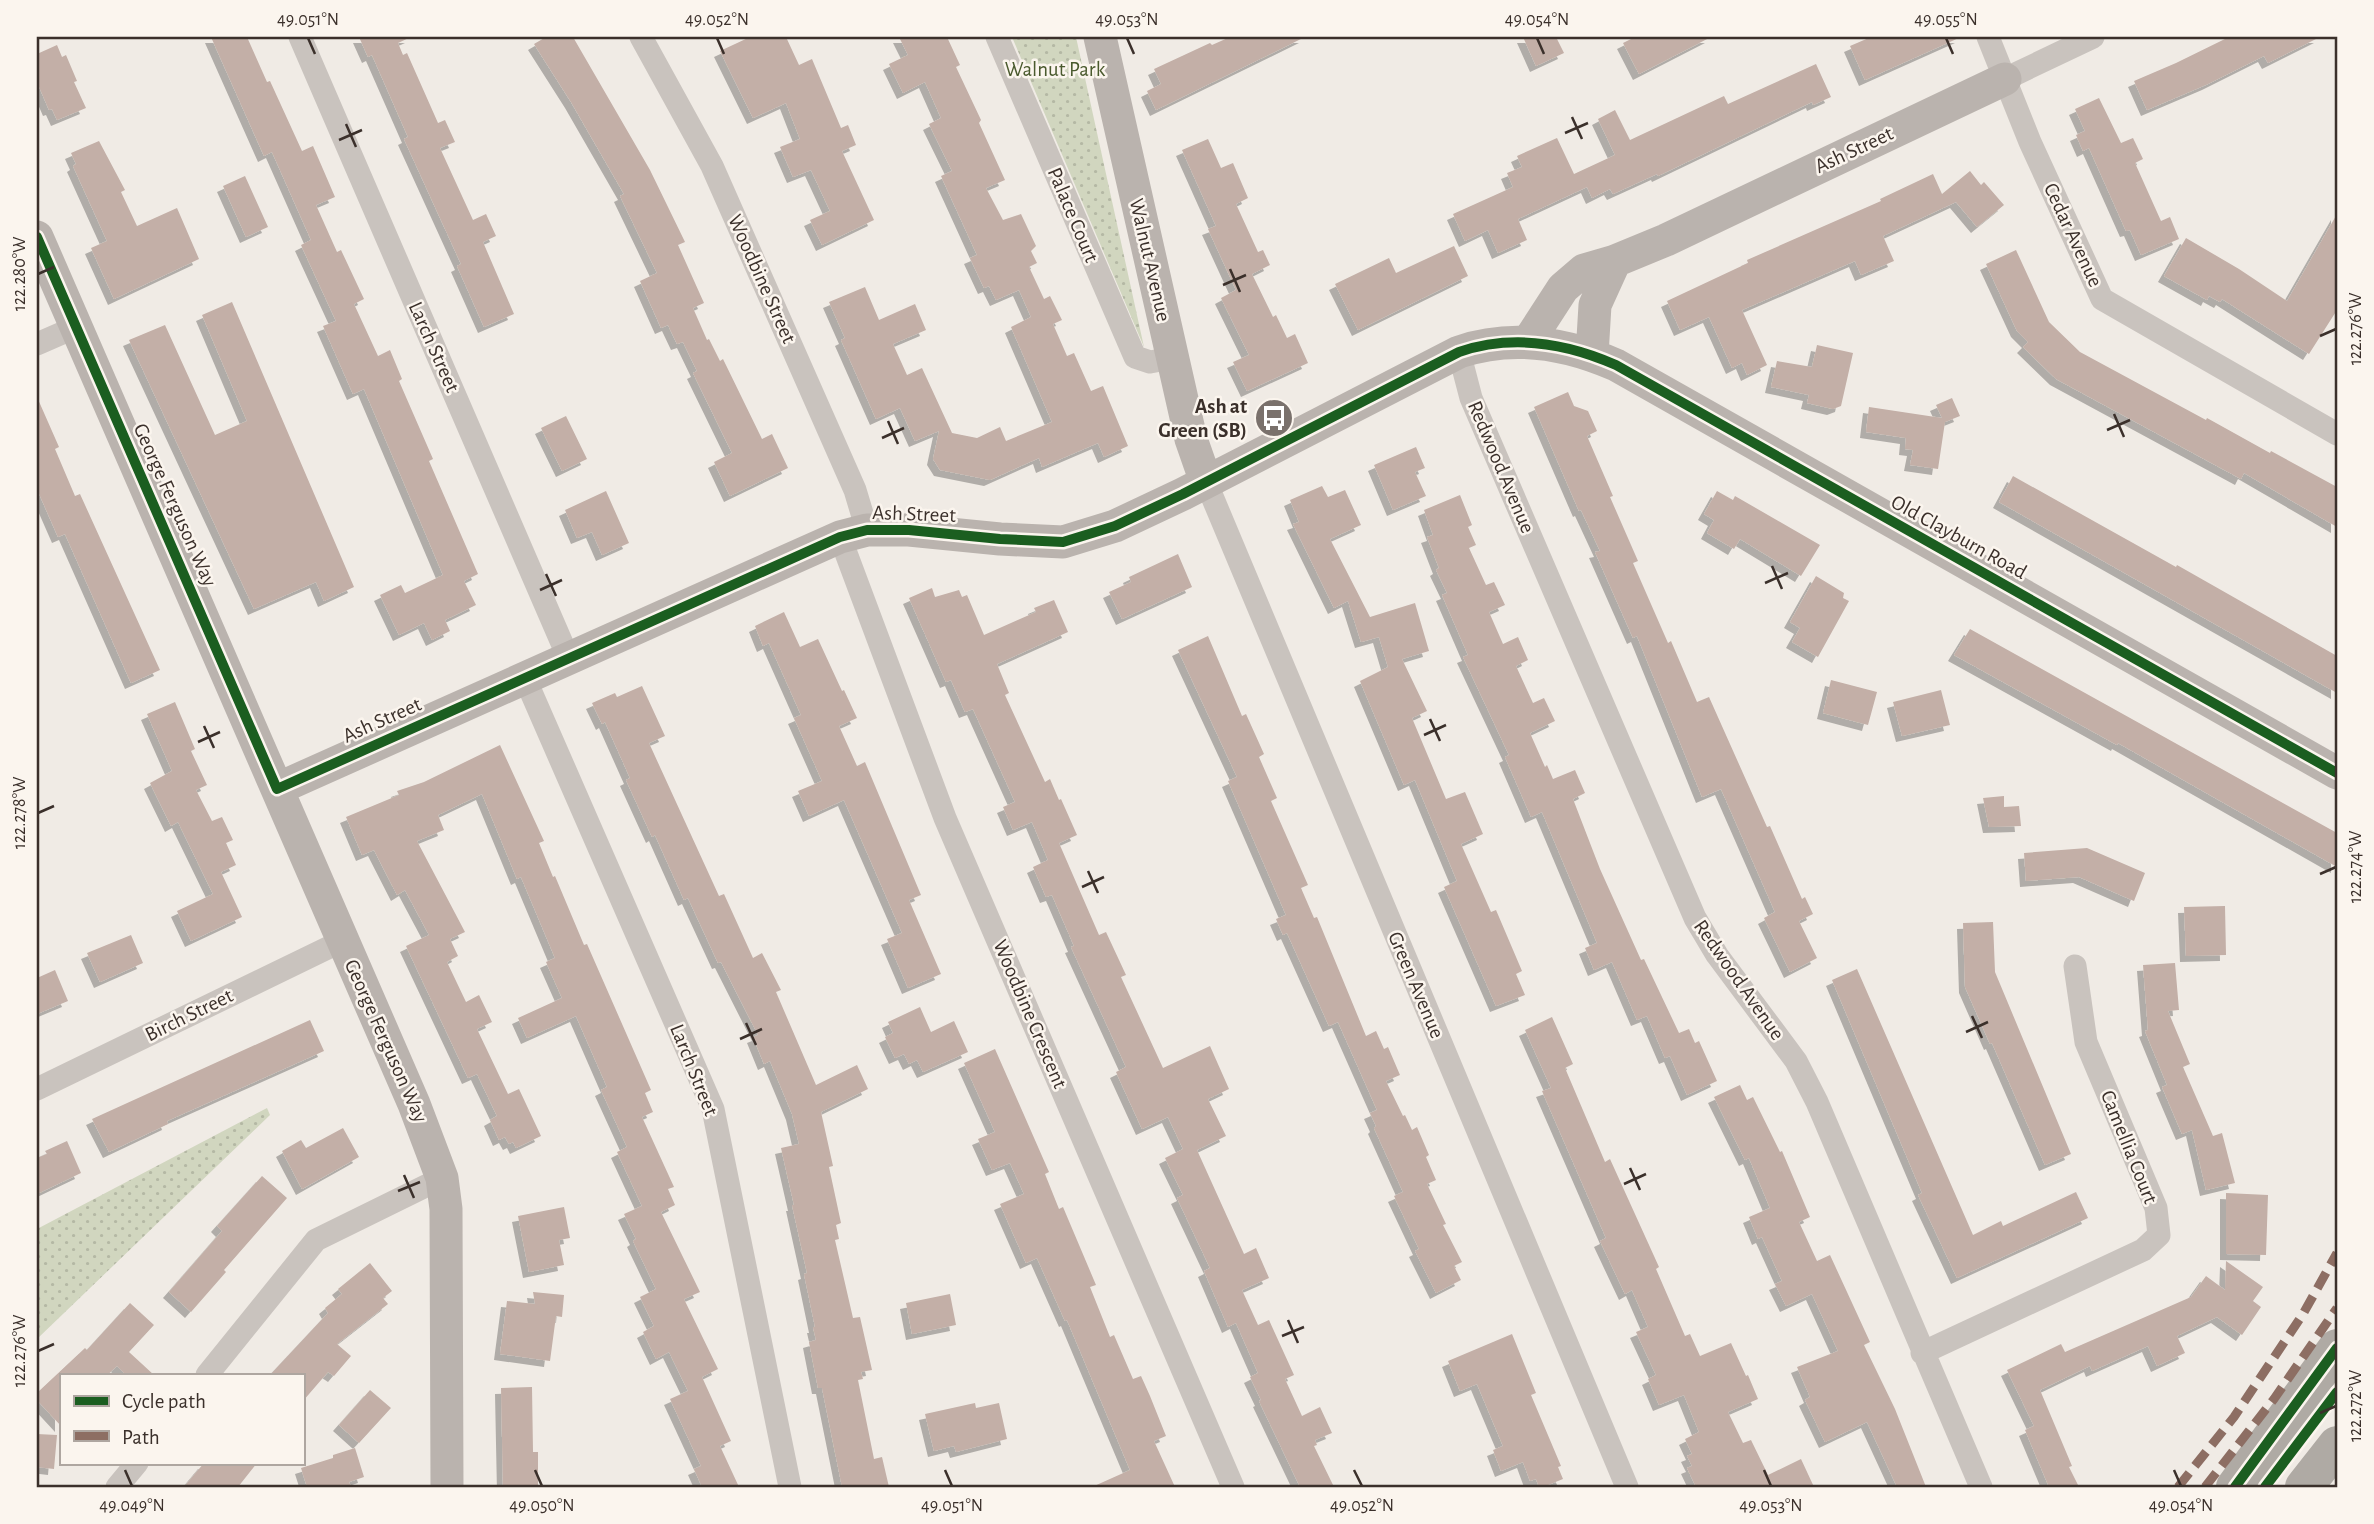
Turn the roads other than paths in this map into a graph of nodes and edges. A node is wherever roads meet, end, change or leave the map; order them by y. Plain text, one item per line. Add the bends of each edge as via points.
1 (300, 37) edge
2 (641, 37) edge
3 (997, 37) edge
4 (1100, 37) edge
5 (1988, 37) edge
6 (2093, 37) edge
7 (2005, 79) junction
8 (37, 237) edge
9 (1615, 261) junction
10 (76, 327) junction
11 (37, 344) edge
12 (1543, 344) junction
13 (1459, 352) junction
14 (1592, 355) junction
15 (1172, 358) junction
16 (2335, 428) edge
17 (1206, 482) junction
18 (853, 533) junction
19 (568, 657) junction
20 (524, 676) junction
21 (2337, 772) edge
22 (277, 789) junction
23 (342, 942) junction
24 (2075, 966) dead end
25 (37, 1089) edge
26 (442, 1178) junction
27 (2337, 1348) edge
28 (1922, 1353) junction
29 (208, 1374) edge
30 (2337, 1392) edge
31 (2337, 1445) edge
32 (136, 1464) edge
33 (2337, 1475) edge
34 (117, 1487) edge
35 (447, 1487) edge
36 (790, 1487) edge
37 (1233, 1487) edge
38 (1627, 1487) edge
39 (1981, 1487) edge
40 (2235, 1487) edge
41 (2265, 1487) edge
42 (2304, 1487) edge
43 (2328, 1487) edge

1 - 19 street, Larch Street
2 - 18 street, Woodbine Street via 712,166 855,490
3 - 15 street, Palace Court via 1135,357 1150,362
4 - 15 main road, Walnut Avenue
5 - 7 street, Cedar Avenue
6 - 7 street, Ash Street
7 - 9 main road, Ash Street
7 - 16 street, Cedar Avenue via 2102,299
8 - 10 main road, George Ferguson Way
9 - 12 main road, Ash Street via 1584,270 1563,288
9 - 14 main road via 1595,305
10 - 11 street
10 - 22 main road, George Ferguson Way
12 - 13 main road, Ash Street via 1495,343
12 - 14 main road, Old Clayburn Road
13 - 17 main road, Ash Street
13 - 28 street, Redwood Avenue via 1471,398 1695,918 1801,1071
14 - 21 main road, Old Clayburn Road
15 - 17 main road, Walnut Avenue
17 - 18 main road, Ash Street via 1115,526 1063,541 909,530
17 - 38 street, Green Avenue
18 - 19 main road, Ash Street
18 - 37 street, Woodbine Crescent via 945,818
19 - 20 main road, Ash Street
20 - 22 main road, Ash Street
20 - 36 street, Larch Street via 713,1109
22 - 23 main road, George Ferguson Way
23 - 25 street, Birch Street
23 - 26 main road, George Ferguson Way
24 - 28 street, Camellia Court via 2086,1042 2156,1208 2159,1235 2143,1250
26 - 29 street via 316,1240
26 - 35 main road, George Ferguson Way
27 - 40 highway
28 - 39 street, Redwood Avenue
30 - 41 highway
31 - 42 highway
32 - 34 street
33 - 43 highway

